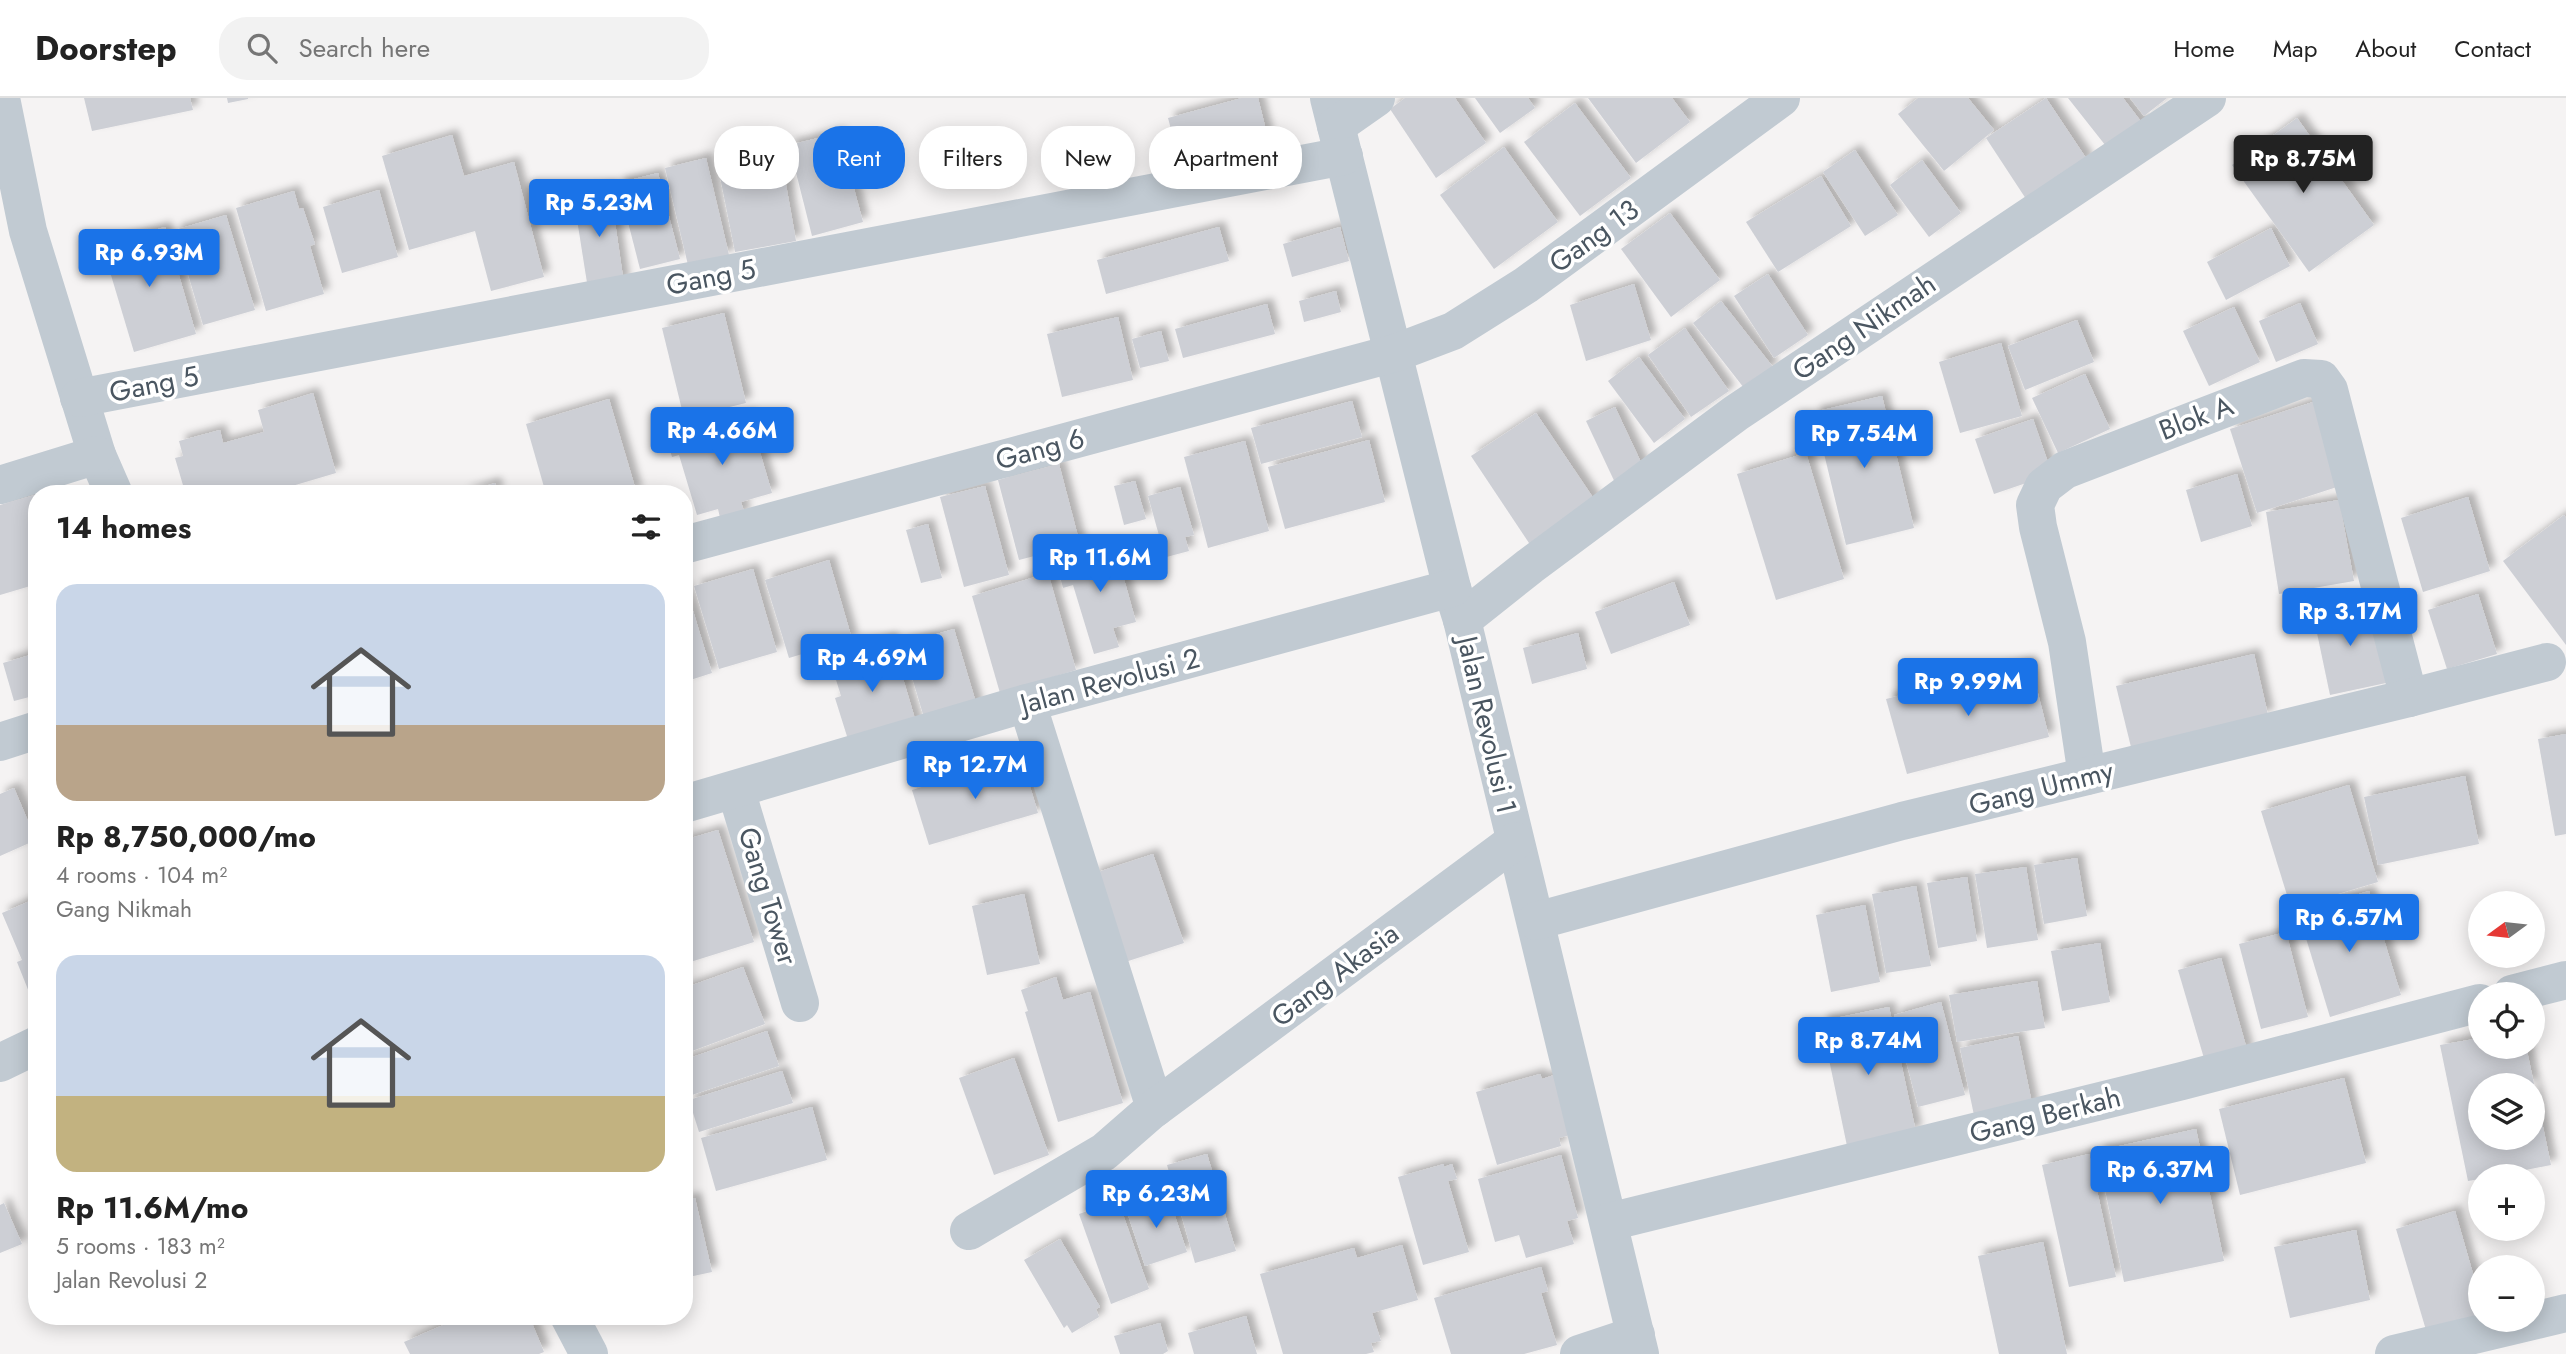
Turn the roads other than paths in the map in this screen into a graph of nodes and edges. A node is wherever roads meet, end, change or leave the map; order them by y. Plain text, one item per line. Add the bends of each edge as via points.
1 (1, 98) edge
2 (1376, 98) edge
3 (1781, 98) edge
4 (2207, 98) edge
5 (1336, 127) edge
6 (14, 234) edge
7 (1395, 354) junction
8 (79, 398) junction
9 (97, 455) junction
10 (0, 485) edge
11 (110, 485) edge
12 (693, 543) edge
13 (1457, 604) junction
14 (2547, 662) dead end
15 (2409, 698) junction
16 (1027, 703) junction
17 (28, 733) edge
18 (0, 742) edge
19 (2087, 776) junction
20 (736, 790) junction
21 (693, 802) edge
22 (1515, 841) junction
23 (1536, 921) junction
24 (2566, 980) edge
25 (2545, 985) edge
26 (800, 1003) dead end
27 (2468, 1006) edge
28 (28, 1049) edge
29 (0, 1063) edge
30 (1156, 1108) junction
31 (1609, 1222) junction
32 (969, 1231) dead end
33 (2566, 1313) edge
34 (574, 1325) edge
35 (1638, 1345) edge
36 (589, 1354) edge
37 (1579, 1354) edge
38 (2394, 1354) edge

1 - 6 street
2 - 5 street
3 - 7 street, Gang 13 via 1526,285 1453,331
4 - 13 street, Gang Nikmah via 1736,413 1530,566
5 - 7 street, Jalan Revolusi 1
5 - 8 street, Gang 5
6 - 8 street
7 - 12 street, Gang 6
7 - 13 street, Jalan Revolusi 1
8 - 9 street
9 - 10 street
9 - 11 street
13 - 16 street, Jalan Revolusi 2 via 1254,643
13 - 22 street, Jalan Revolusi 1
14 - 15 street, Gang Ummy
15 - 19 street, Gang Ummy
15 - 19 street, Blok A via 2329,390 2321,379 2304,378 2065,470 2045,486 2035,505 2038,527 2067,642
16 - 20 street, Jalan Revolusi 2
16 - 30 street
17 - 18 street
19 - 23 street, Gang Ummy via 1902,821
20 - 21 street, Jalan Revolusi 2
20 - 26 street, Gang Tower
22 - 23 street, Jalan Revolusi 1
22 - 30 street, Gang Akasia
23 - 31 street, Jalan Revolusi 1
24 - 25 street
27 - 31 street, Gang Berkah
28 - 29 street
30 - 32 street, Gang Akasia via 1104,1152
31 - 35 street, Jalan Revolusi 1
33 - 38 street
34 - 36 street
35 - 37 street

